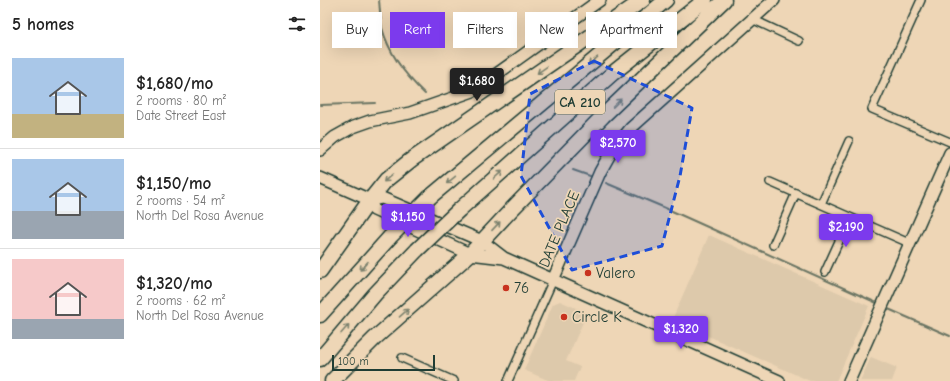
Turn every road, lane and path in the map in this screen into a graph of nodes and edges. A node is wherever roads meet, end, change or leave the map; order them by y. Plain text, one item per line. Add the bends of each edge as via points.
1 (600, 0) edge
2 (643, 0) edge
3 (666, 0) edge
4 (705, 0) edge
5 (724, 0) edge
6 (774, 0) edge
7 (921, 0) edge
8 (752, 19) junction
9 (799, 41) dead end
10 (849, 141) dead end
11 (950, 142) edge
12 (320, 150) edge
13 (950, 153) edge
14 (320, 178) edge
15 (770, 182) dead end
16 (796, 193) junction
17 (370, 200) junction
18 (821, 204) junction
19 (850, 217) junction
20 (482, 241) junction
21 (909, 243) junction
22 (773, 245) dead end
23 (470, 254) junction
24 (504, 258) junction
25 (320, 271) edge
26 (825, 272) dead end
27 (553, 280) junction
28 (320, 315) edge
29 (402, 358) dead end
30 (320, 359) edge
31 (332, 381) edge
32 (454, 381) edge
33 (508, 381) edge
34 (780, 381) edge
35 (849, 381) edge

1 - 12 street via 473,91 410,113 350,128
2 -> 17 highway via 411,160 386,180
3 -> 28 highway, CA 210, bridge via 430,197
30 -> 4 highway, CA 210, bridge via 375,294 459,210 613,73
20 -> 5 highway via 603,116
6 - 8 street, DATE PLACE
7 - 11 street via 872,109
8 - 9 street
8 - 27 street, DATE PLACE via 631,128 610,154
10 - 18 street
13 - 21 street
14 - 17 street
15 - 16 street
16 - 18 street
16 - 22 street
17 - 20 street via 382,198
17 - 23 street via 374,210
17 - 25 highway
18 - 19 street
19 - 21 street
19 - 26 street
20 - 23 highway
20 - 24 street
21 - 35 street
23 - 24 street
31 -> 23 highway via 375,338
24 - 27 street
27 - 33 street
27 - 34 street
29 - 32 street

